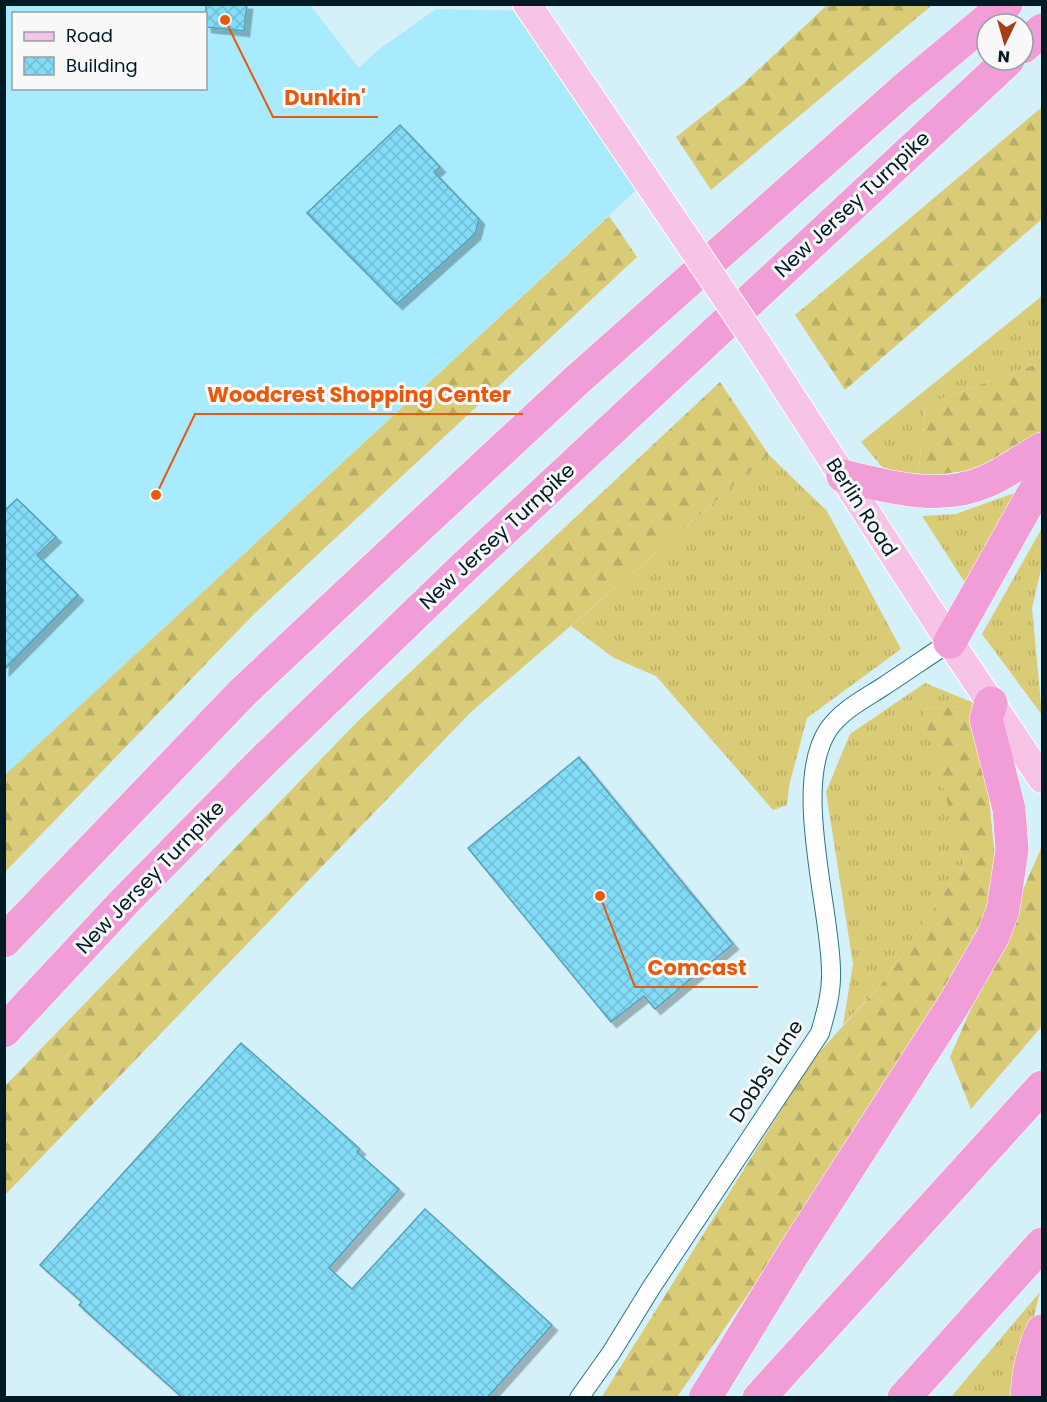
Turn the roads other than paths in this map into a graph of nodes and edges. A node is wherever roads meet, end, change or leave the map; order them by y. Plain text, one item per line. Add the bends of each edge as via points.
1 (527, 4) edge
2 (1006, 4) edge
3 (995, 72) edge
4 (1042, 449) edge
5 (843, 476) junction
6 (1042, 478) edge
7 (950, 642) junction
8 (992, 704) junction
9 (1042, 779) edge
10 (4, 942) edge
11 (4, 1030) edge
12 (1042, 1087) edge
13 (1042, 1244) edge
14 (1042, 1331) edge
15 (579, 1398) edge
16 (705, 1398) edge
17 (759, 1398) edge
18 (904, 1398) edge
19 (1027, 1398) edge

1 - 5 main road, Berlin Road, bridge
2 - 10 highway via 576,380 405,540 242,693
3 - 11 highway, New Jersey Turnpike via 464,567 261,763
4 - 5 highway via 987,481 942,492 914,491
5 - 7 main road, Berlin Road
6 - 7 highway
7 - 8 main road, Berlin Road
7 - 15 street, Dobbs Lane via 843,713 828,730 813,774 813,821 831,969 829,1003 820,1032
8 - 9 main road, Berlin Road
8 - 16 highway via 986,719 1009,809 1012,850 1003,910 993,936
12 - 17 highway
13 - 18 highway
14 - 19 highway via 1028,1375

